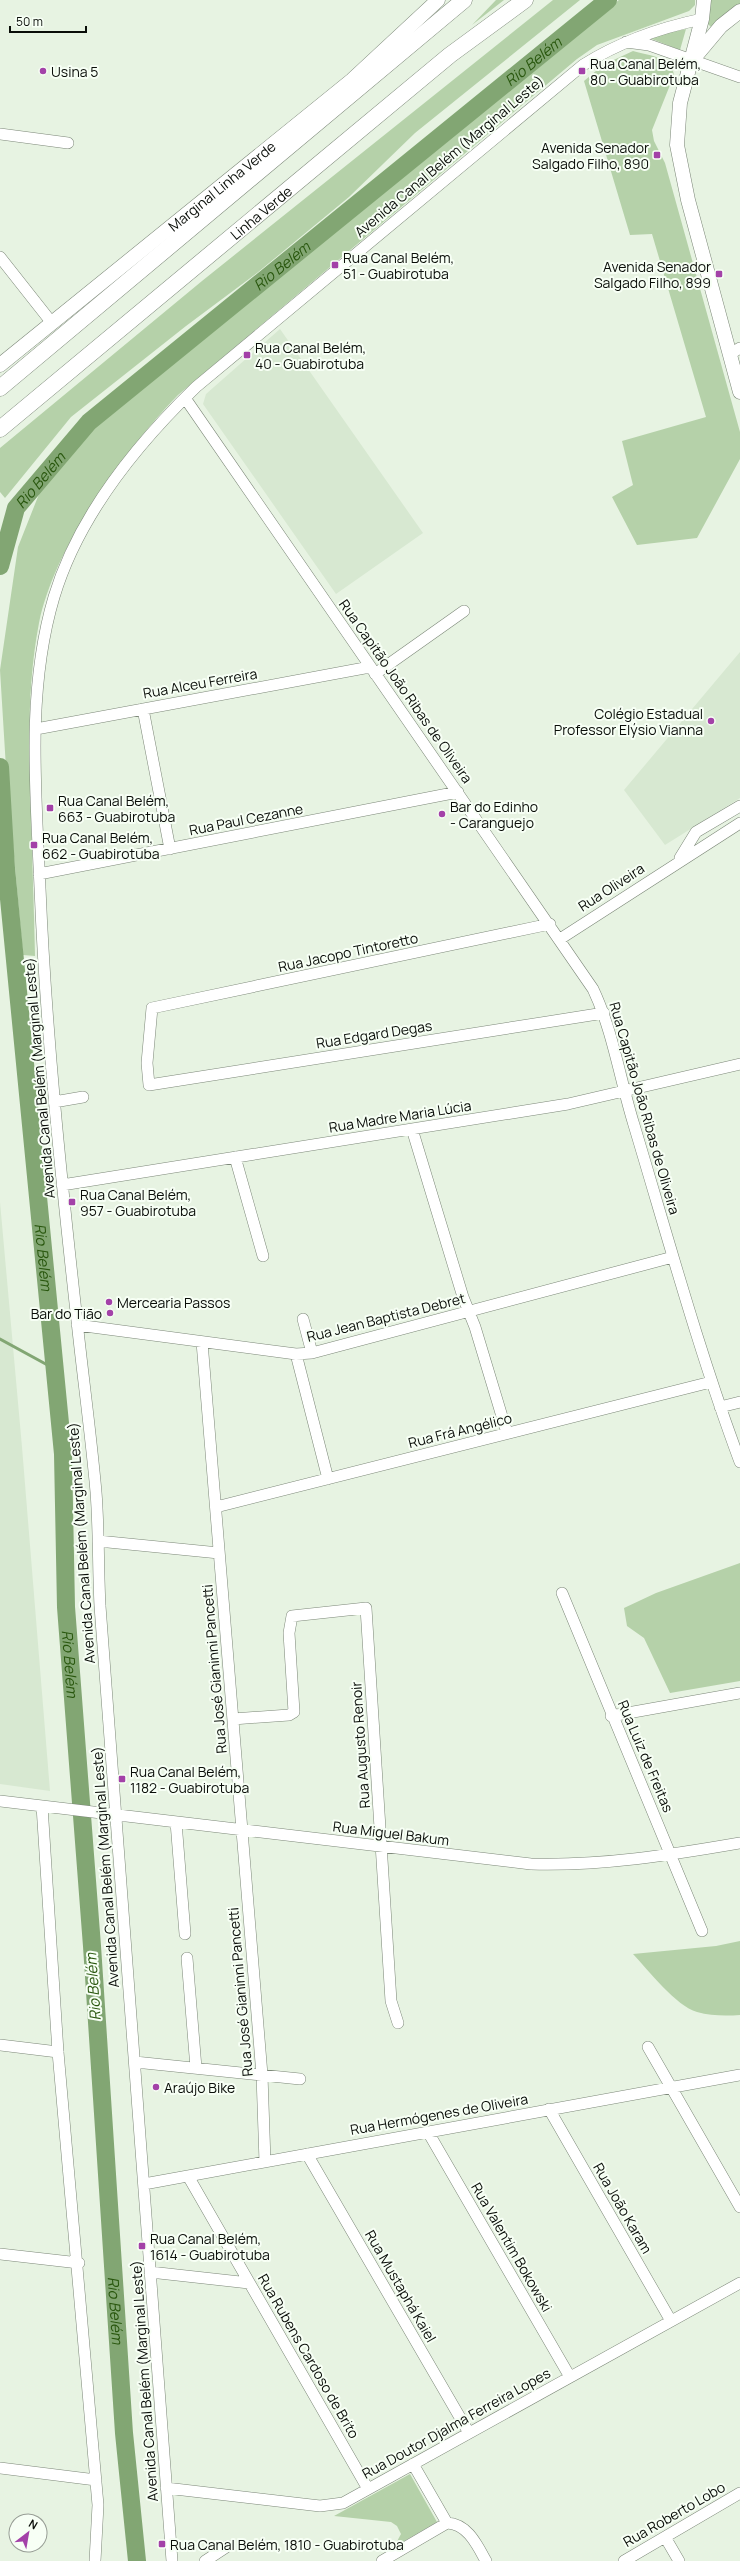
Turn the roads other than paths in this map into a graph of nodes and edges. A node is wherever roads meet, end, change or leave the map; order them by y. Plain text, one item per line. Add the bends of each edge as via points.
1 (438, 0) edge
2 (464, 0) edge
3 (525, 0) edge
4 (704, 0) edge
5 (740, 11) edge
6 (702, 19) junction
7 (626, 42) junction
8 (692, 60) junction
9 (740, 77) edge
10 (0, 134) edge
11 (68, 143) dead end
12 (0, 257) edge
13 (52, 323) junction
14 (735, 351) edge
15 (0, 366) edge
16 (0, 388) edge
17 (740, 392) edge
18 (185, 398) junction
19 (0, 429) edge
20 (464, 611) dead end
21 (373, 671) junction
22 (143, 709) junction
23 (36, 729) junction
24 (458, 792) junction
25 (740, 806) edge
26 (740, 823) edge
27 (170, 849) junction
28 (679, 861) junction
29 (39, 874) junction
30 (550, 924) junction
31 (560, 939) junction
32 (604, 1013) junction
33 (740, 1064) edge
34 (149, 1085) joint
35 (624, 1091) junction
36 (83, 1097) dead end
37 (54, 1102) junction
38 (412, 1129) junction
39 (235, 1157) junction
40 (62, 1185) junction
41 (263, 1256) dead end
42 (673, 1256) junction
43 (468, 1312) junction
44 (303, 1319) dead end
45 (77, 1325) junction
46 (202, 1342) junction
47 (312, 1353) junction
48 (296, 1354) junction
49 (711, 1382) junction
50 (740, 1402) edge
51 (720, 1407) junction
52 (507, 1433) junction
53 (740, 1462) edge
54 (328, 1479) junction
55 (216, 1507) junction
56 (98, 1541) junction
57 (219, 1553) junction
58 (562, 1593) dead end
59 (740, 1693) edge
60 (611, 1716) junction
61 (233, 1719) junction
62 (0, 1801) edge
63 (42, 1806) junction
64 (111, 1814) junction
65 (176, 1822) junction
66 (241, 1830) junction
67 (740, 1843) edge
68 (382, 1847) junction
69 (672, 1855) junction
70 (702, 1931) dead end
71 (185, 1934) dead end
72 (187, 1958) dead end
73 (398, 2023) dead end
74 (0, 2045) edge
75 (648, 2047) dead end
76 (58, 2052) junction
77 (135, 2062) junction
78 (196, 2068) junction
79 (262, 2075) junction
80 (740, 2075) edge
81 (300, 2080) dead end
82 (671, 2087) junction
83 (549, 2110) junction
84 (428, 2132) junction
85 (307, 2154) junction
86 (265, 2162) junction
87 (188, 2176) junction
88 (144, 2184) junction
89 (740, 2207) edge
90 (0, 2254) edge
91 (78, 2263) junction
92 (150, 2272) junction
93 (249, 2283) junction
94 (740, 2283) edge
95 (671, 2321) junction
96 (570, 2377) junction
97 (469, 2433) junction
98 (413, 2464) junction
99 (0, 2468) edge
100 (96, 2480) junction
101 (166, 2488) junction
102 (368, 2489) junction
103 (740, 2493) edge
104 (447, 2523) junction
105 (665, 2537) junction
106 (228, 2546) dead end
107 (95, 2561) edge
108 (172, 2561) edge
109 (206, 2561) edge
110 (382, 2561) edge
111 (486, 2561) edge
112 (624, 2561) edge
113 (679, 2561) edge

1 - 13 main road, Marginal Linha Verde via 352,80
2 - 16 highway
3 - 19 highway, Linha Verde via 450,55
4 - 6 main road
5 - 8 main road via 720,26
6 - 7 street, Avenida Canal Belém (Marginal Leste) via 651,31
6 - 8 main road
7 - 8 street via 649,45
7 - 18 street, Avenida Canal Belém (Marginal Leste) via 597,56 571,75
8 - 9 street
8 - 14 main road via 678,114 678,152 688,200
10 - 11 street
12 - 13 street
13 - 15 main road, Marginal Linha Verde
14 - 17 main road
18 - 21 street, Rua Capitão João Ribas de Oliveira
18 - 23 street, Avenida Canal Belém (Marginal Leste) via 124,470 94,513 71,554 54,597 47,627 39,675
20 - 21 street, Rua Alceu Ferreira
21 - 22 street, Rua Alceu Ferreira
21 - 24 street, Rua Capitão João Ribas de Oliveira
22 - 23 street, Rua Alceu Ferreira
22 - 27 street
23 - 29 street, Avenida Canal Belém (Marginal Leste)
24 - 27 street, Rua Paul Cezanne
24 - 30 street, Rua Capitão João Ribas de Oliveira
25 - 28 street, Rua Oliveira via 696,832
26 - 28 street, Rua Oliveira
27 - 29 street, Rua Paul Cezanne
28 - 31 street, Rua Oliveira
29 - 37 street, Avenida Canal Belém (Marginal Leste)
30 - 31 street, Rua Capitão João Ribas de Oliveira
30 - 34 street, Rua Jacopo Tintoretto via 152,1008 147,1063
31 - 32 street, Rua Capitão João Ribas de Oliveira via 589,982
32 - 34 street, Rua Edgard Degas
32 - 35 street, Rua Capitão João Ribas de Oliveira
33 - 35 street, Rua Madre Maria Lúcia
35 - 38 street, Rua Madre Maria Lúcia via 568,1104
35 - 42 street, Rua Capitão João Ribas de Oliveira
36 - 37 street
37 - 40 street, Avenida Canal Belém (Marginal Leste)
38 - 39 street, Rua Madre Maria Lúcia
38 - 43 street
39 - 40 street, Rua Madre Maria Lúcia
39 - 41 street
40 - 45 street, Avenida Canal Belém (Marginal Leste)
42 - 43 street, Rua Jean Baptista Debret
42 - 49 street, Rua Capitão João Ribas de Oliveira
43 - 47 street, Rua Jean Baptista Debret
43 - 52 street via 475,1327
44 - 47 street
45 - 46 street, Rua Jean Baptista Debret
45 - 56 street, Avenida Canal Belém (Marginal Leste) via 94,1472
46 - 48 street, Rua Jean Baptista Debret
46 - 55 street, Rua José Gianinni Pancetti
47 - 48 street, Rua Jean Baptista Debret
48 - 54 street
49 - 51 street, Rua Capitão João Ribas de Oliveira
49 - 52 street, Rua Frá Angélico
50 - 51 street
51 - 53 street, Rua Capitão João Ribas de Oliveira
52 - 54 street, Rua Frá Angélico
54 - 55 street, Rua Frá Angélico
55 - 57 street, Rua José Gianinni Pancetti
56 - 57 street
56 - 64 street, Avenida Canal Belém (Marginal Leste)
57 - 61 street, Rua José Gianinni Pancetti
58 - 60 street, Rua Luiz de Freitas
59 - 60 street
60 - 69 street, Rua Luiz de Freitas
61 - 66 street, Rua José Gianinni Pancetti
61 - 68 street, Rua Augusto Renoir via 289,1715 294,1712 289,1633 292,1616 366,1608
62 - 63 street, Rua Miguel Bakum
63 - 64 street, Rua Miguel Bakum
63 - 76 street
64 - 65 street, Rua Miguel Bakum
64 - 77 street, Avenida Canal Belém (Marginal Leste)
65 - 66 street, Rua Miguel Bakum
65 - 71 street
66 - 68 street, Rua Miguel Bakum
66 - 79 street, Rua José Gianinni Pancetti
67 - 69 street, Rua Miguel Bakum
68 - 69 street, Rua Miguel Bakum via 531,1864 594,1862
68 - 73 street, Rua Augusto Renoir via 391,2001
69 - 70 street, Rua Luiz de Freitas
72 - 78 street
74 - 76 street
75 - 82 street
76 - 91 street
77 - 78 street
77 - 88 street, Avenida Canal Belém (Marginal Leste)
78 - 79 street
79 - 81 street
79 - 86 street, Rua José Gianinni Pancetti
80 - 82 street, Rua Hermógenes de Oliveira
82 - 83 street, Rua Hermógenes de Oliveira
82 - 89 street
83 - 84 street, Rua Hermógenes de Oliveira
83 - 95 street, Rua João Karam
84 - 85 street, Rua Hermógenes de Oliveira
84 - 96 street, Rua Valentim Bokowski
85 - 86 street, Rua Hermógenes de Oliveira
85 - 97 street, Rua Mustaphá Kaiel
86 - 87 street, Rua Hermógenes de Oliveira
87 - 88 street, Rua Hermógenes de Oliveira
87 - 93 street, Rua Rubens Cardoso de Brito
88 - 92 street, Avenida Canal Belém (Marginal Leste)
90 - 91 street
91 - 100 street
92 - 93 street
92 - 101 street, Avenida Canal Belém (Marginal Leste)
93 - 102 street, Rua Rubens Cardoso de Brito
94 - 95 street, Rua Doutor Djalma Ferreira Lopes
95 - 96 street, Rua Doutor Djalma Ferreira Lopes
96 - 97 street, Rua Doutor Djalma Ferreira Lopes
97 - 98 street, Rua Doutor Djalma Ferreira Lopes
98 - 102 street, Rua Doutor Djalma Ferreira Lopes
98 - 104 street
99 - 100 street
100 - 107 street via 99,2521
101 - 102 street, Rua Doutor Djalma Ferreira Lopes via 329,2506 343,2503
101 - 108 street, Avenida Canal Belém (Marginal Leste)
103 - 105 street, Rua Roberto Lobo
104 - 110 street
104 - 111 street via 455,2524 464,2530
105 - 112 street, Rua Roberto Lobo
105 - 113 street
106 - 109 street

